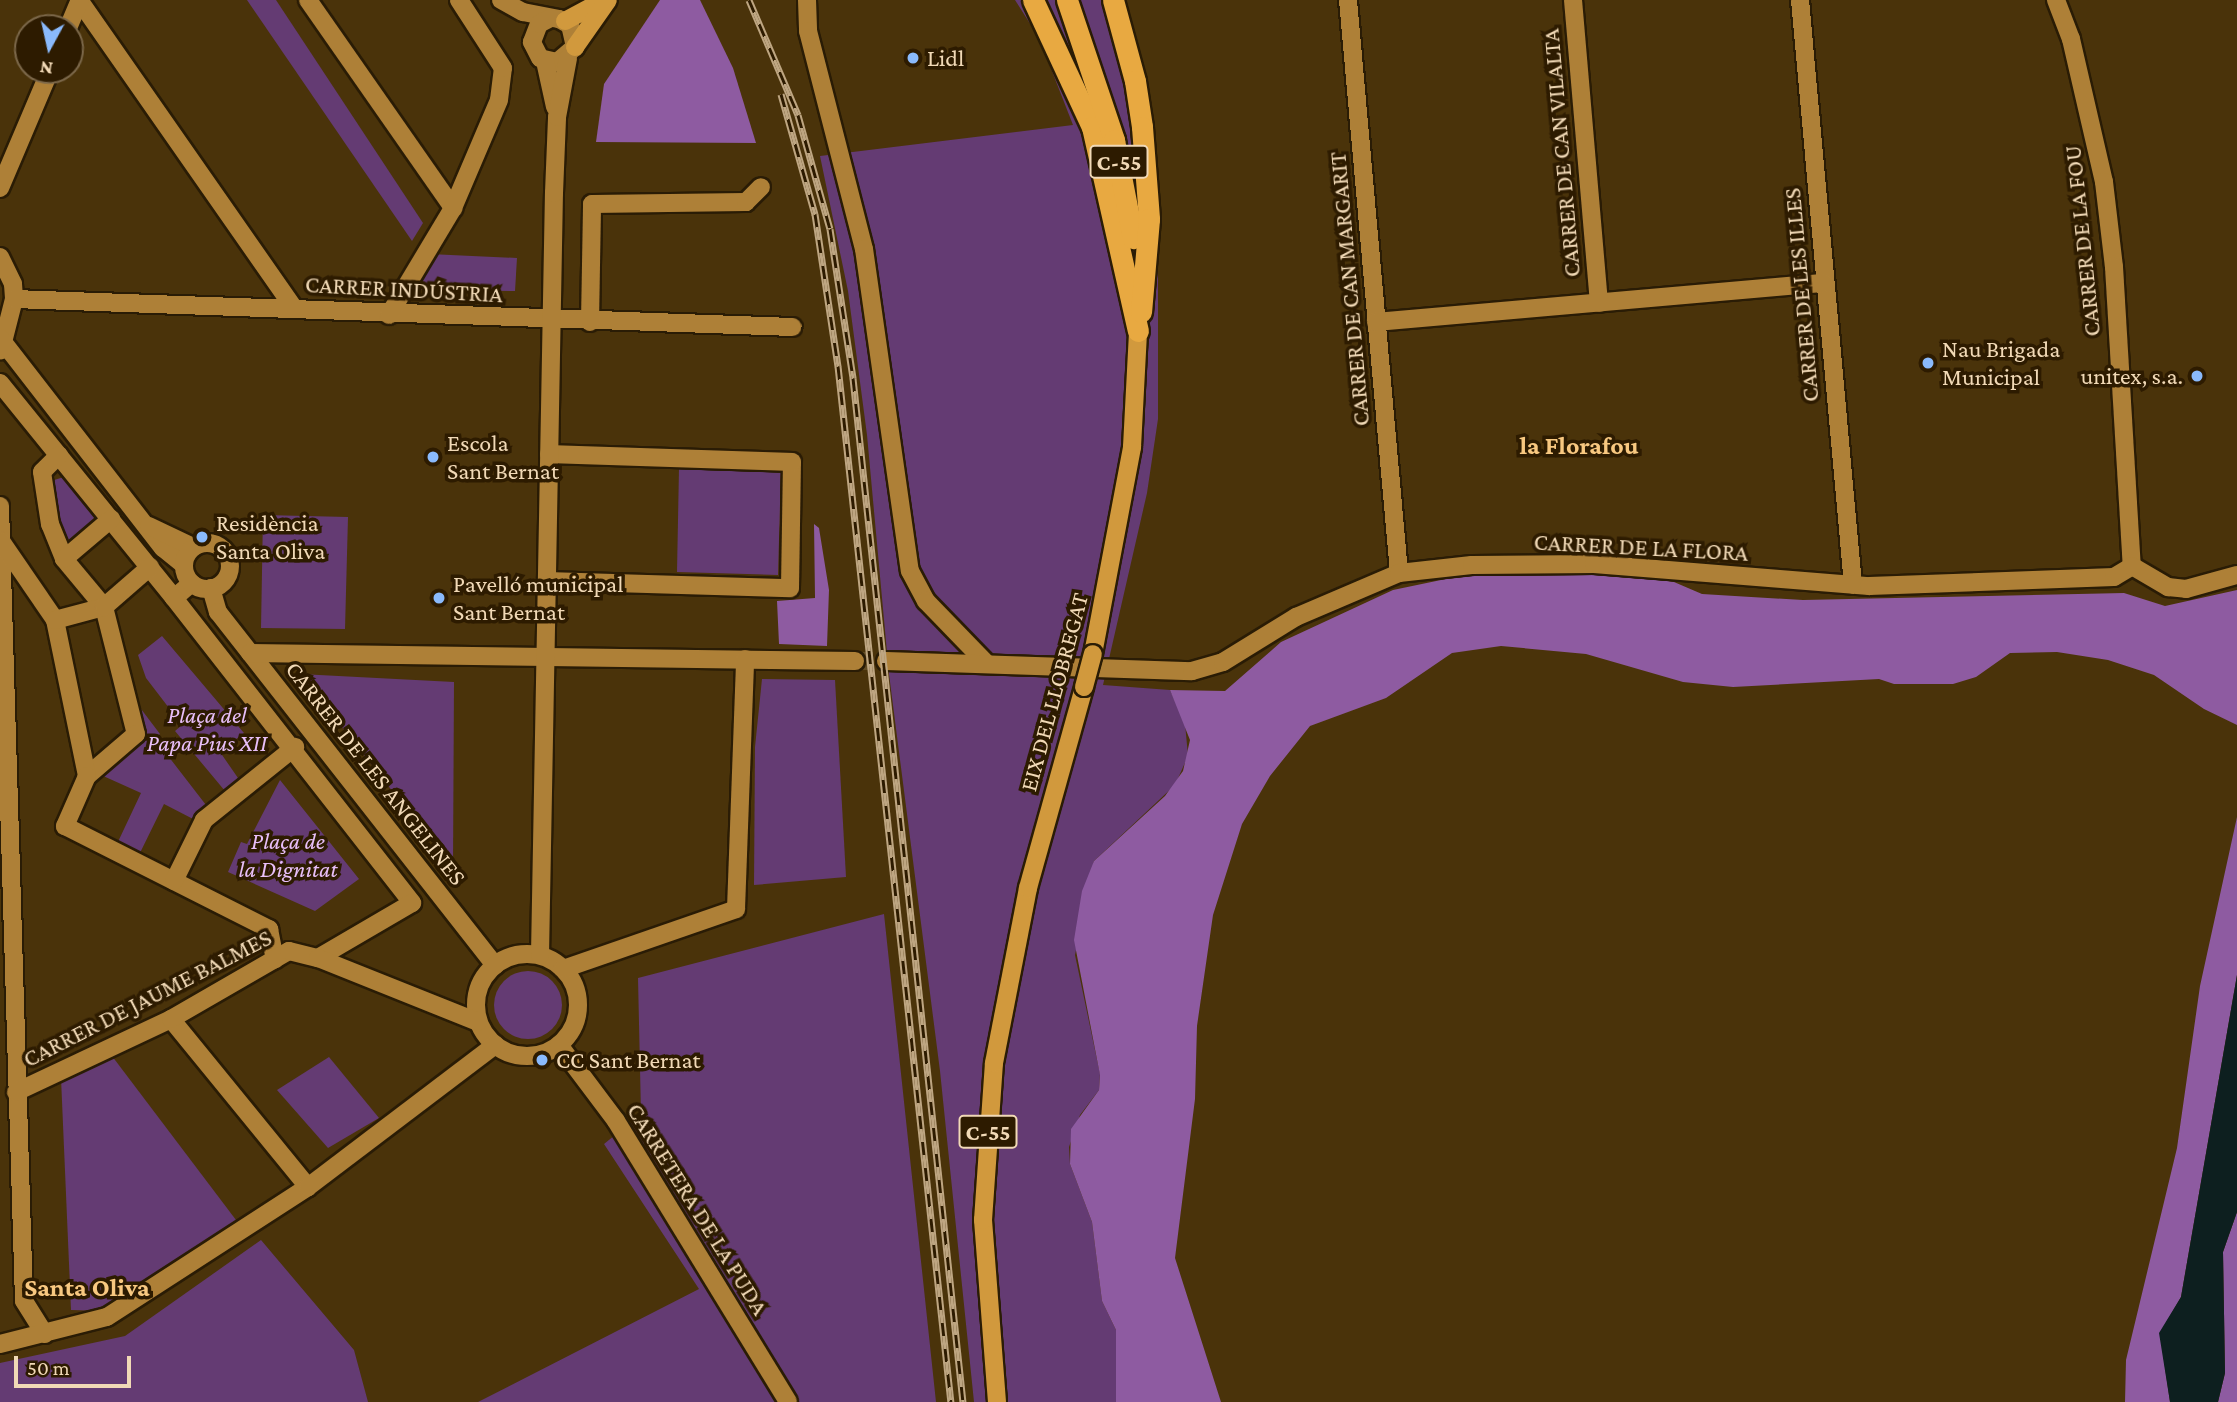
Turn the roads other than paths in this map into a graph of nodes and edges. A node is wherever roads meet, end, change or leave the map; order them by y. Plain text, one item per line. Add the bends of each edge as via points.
1 (80, 0) edge
2 (308, 0) edge
3 (459, 0) edge
4 (499, 0) edge
5 (606, 0) edge
6 (807, 0) edge
7 (1033, 0) edge
8 (1066, 0) edge
9 (1113, 0) edge
10 (1348, 0) edge
11 (1573, 0) edge
12 (1800, 0) edge
13 (2056, 0) edge
14 (558, 20) junction
15 (532, 42) junction
16 (572, 52) junction
17 (545, 61) junction
18 (44, 84) edge
19 (557, 117) junction
20 (761, 187) dead end
21 (0, 188) edge
22 (453, 208) junction
23 (0, 257) edge
24 (1824, 283) junction
25 (14, 299) junction
26 (1599, 303) junction
27 (294, 308) junction
28 (389, 315) junction
29 (551, 321) junction
30 (590, 322) junction
31 (1376, 322) junction
32 (792, 327) dead end
33 (1138, 331) junction
34 (1, 344) edge
35 (0, 383) edge
36 (549, 454) junction
37 (59, 455) junction
38 (0, 506) edge
39 (111, 519) junction
40 (143, 522) junction
41 (1, 541) edge
42 (193, 547) junction
43 (64, 559) junction
44 (184, 565) junction
45 (2132, 566) junction
46 (150, 567) junction
47 (1399, 573) junction
48 (2237, 575) edge
49 (547, 582) junction
50 (192, 583) junction
51 (1853, 585) junction
52 (211, 588) junction
53 (174, 598) junction
54 (104, 607) junction
55 (55, 620) junction
56 (250, 653) junction
57 (545, 656) junction
58 (745, 659) junction
59 (855, 661) tunnel mouth
60 (886, 661) tunnel mouth
61 (986, 663) junction
62 (295, 747) junction
63 (87, 776) junction
64 (174, 881) junction
65 (540, 955) junction
66 (318, 958) junction
67 (275, 959) junction
68 (495, 965) junction
69 (563, 969) junction
70 (172, 1019) junction
71 (478, 1022) junction
72 (495, 1045) junction
73 (559, 1045) junction
74 (16, 1092) junction
75 (308, 1187) junction
76 (45, 1334) junction
77 (0, 1344) edge
78 (788, 1402) edge
79 (997, 1402) edge

1 - 27 street
2 - 22 street
3 - 22 street via 503,68 488,134
4 - 14 street via 523,12
4 - 15 street
5 - 14 main road
5 - 16 main road
6 - 61 street via 808,31 864,249 910,571 926,601
7 - 33 highway via 1092,127
8 - 33 highway, EIX DEL LLOBREGAT / C-55 via 1090,58 1125,186
9 - 33 highway via 1135,81 1149,219
10 - 31 street, CARRER DE CAN MARGARIT
11 - 26 street, CARRER DE CAN VILALTA
12 - 24 street, CARRER DE LES ILLES
13 - 45 street, CARRER DE LA FOU via 2071,39 2104,182 2114,267
14 - 15 street via 539,24
14 - 16 street via 574,30
15 - 17 street
16 - 17 street
16 - 19 street
17 - 19 street
18 - 21 street
19 - 29 street
20 - 30 street via 746,202 592,204
22 - 28 street
23 - 25 street via 13,284
24 - 26 street
24 - 51 street, CARRER DE LES ILLES
25 - 27 street, CARRER INDÚSTRIA
25 - 34 street
26 - 31 street
27 - 28 street, CARRER INDÚSTRIA
28 - 29 street, CARRER INDÚSTRIA
29 - 30 street, CARRER INDÚSTRIA
29 - 36 street
30 - 32 street, CARRER INDÚSTRIA
31 - 47 street, CARRER DE CAN MARGARIT
33 - 79 main road, EIX DEL LLOBREGAT / C-55, bridge via 1132,447 1093,654 1028,888 993,1063 983,1220
34 - 40 street
35 - 37 street, CARRER DE LES ANGELINES
36 - 49 street
36 - 49 street via 792,462 790,588
37 - 39 street, CARRER DE LES ANGELINES
37 - 43 street via 42,472 50,524
38 - 41 street
39 - 43 street
39 - 46 street, CARRER DE LES ANGELINES
40 - 42 street
40 - 44 street
41 - 55 street
41 - 74 street
42 - 44 street
42 - 52 street via 215,544 228,557 227,577
43 - 54 street
44 - 50 street
45 - 48 street via 2168,587 2186,589
45 - 51 street, CARRER DE LA FLORA via 2114,577
46 - 53 street, CARRER DE LES ANGELINES
46 - 54 street
47 - 51 street, CARRER DE LA FLORA via 1472,565 1594,564
47 - 61 street, CARRER DE LA FLORA via 1296,617 1223,662 1192,671
49 - 57 street
50 - 52 street
50 - 53 street
52 - 56 street, CARRER DE LES ANGELINES via 218,612
53 - 62 street, CARRER DE LES ANGELINES
54 - 55 street
54 - 63 street via 136,734
55 - 63 street
56 - 57 street
56 - 68 street, CARRER DE LES ANGELINES
57 - 58 street
57 - 65 street
58 - 59 street
58 - 69 street via 736,909
60 - 61 street, CARRER DE LA FLORA
62 - 64 street via 204,820
62 - 66 street, CARRER DE LES ANGELINES via 412,903
63 - 64 street via 65,826
64 - 67 street via 269,929
65 - 68 street via 509,957
65 - 69 street
66 - 67 street, CARRER DE JAUME BALMES via 289,951
66 - 71 street, CARRER DE JAUME BALMES
67 - 70 street, CARRER DE JAUME BALMES
68 - 71 street via 478,990
69 - 73 street via 577,993 579,1007 576,1022
70 - 74 street, CARRER DE JAUME BALMES
70 - 75 street
71 - 72 street
72 - 73 street via 527,1056
72 - 75 street
73 - 78 street, CARRETERA DE LA PUDA via 616,1121
74 - 76 street via 24,1301
75 - 76 street via 107,1317
76 - 77 street

